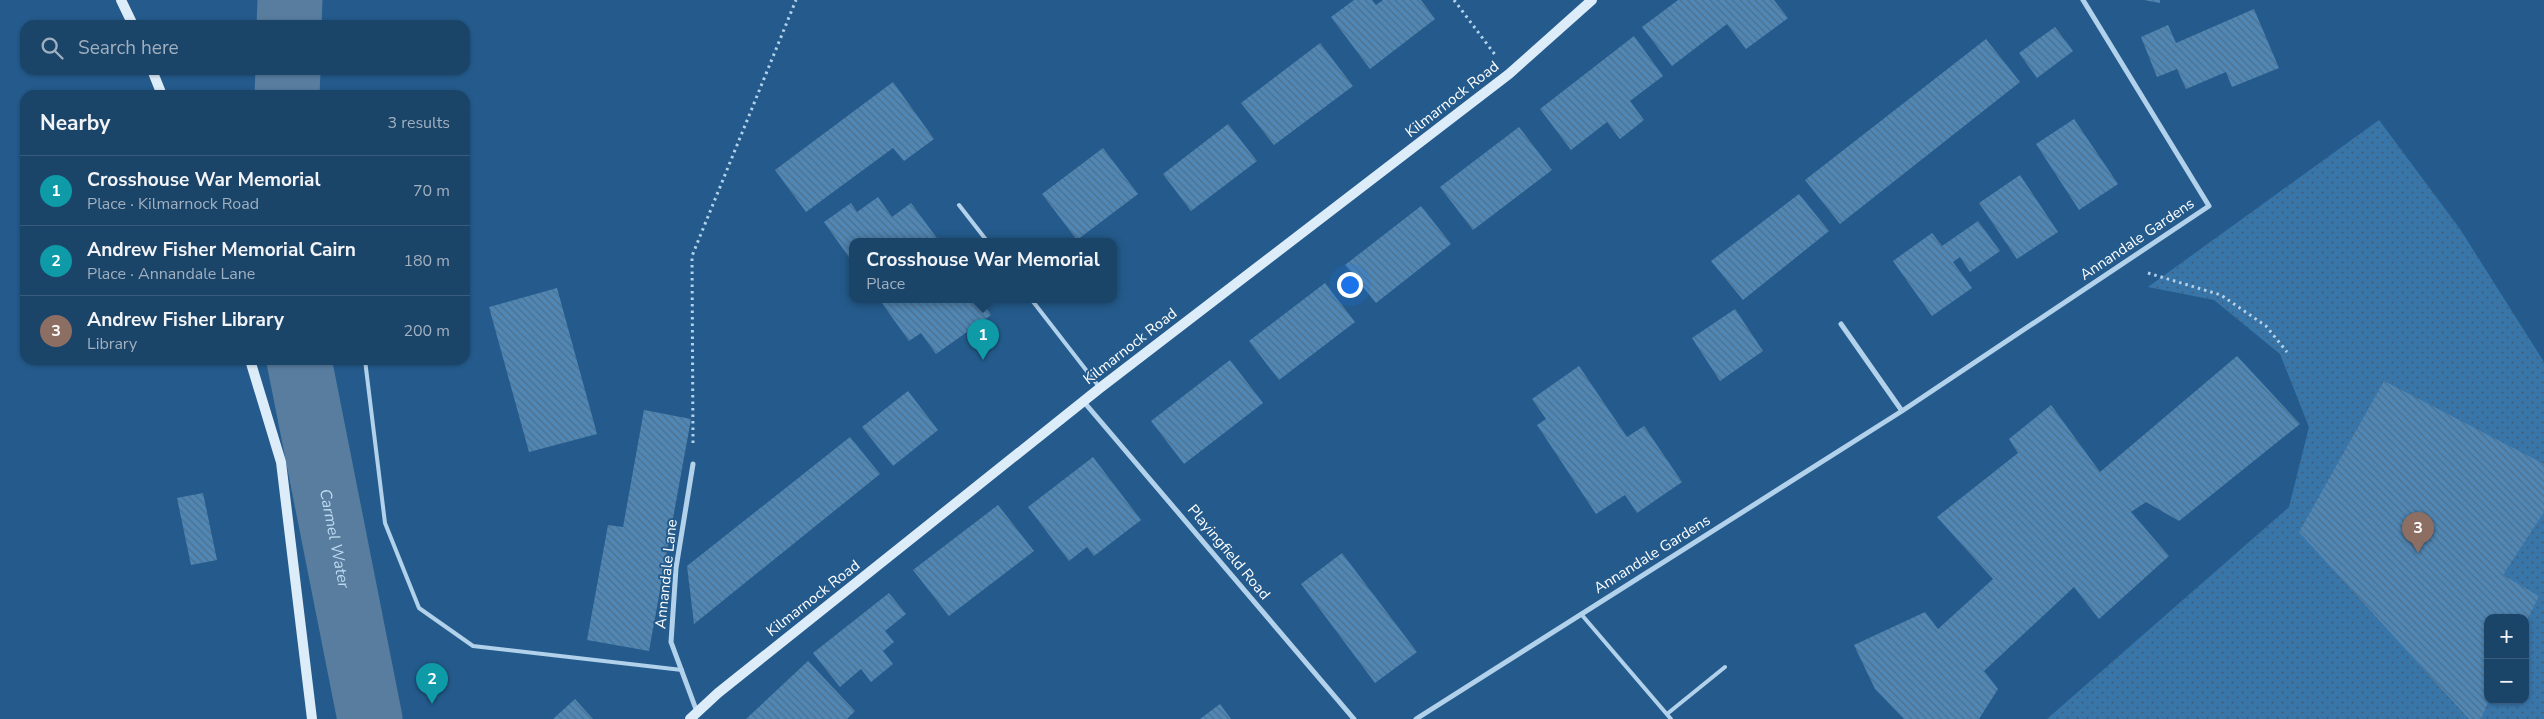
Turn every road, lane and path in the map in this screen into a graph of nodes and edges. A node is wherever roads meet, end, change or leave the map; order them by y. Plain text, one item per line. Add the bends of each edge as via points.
1 (120, 0) edge
2 (796, 0) edge
3 (1454, 0) edge
4 (1592, 0) edge
5 (2083, 0) edge
6 (130, 20) edge
7 (1509, 74) junction
8 (154, 75) edge
9 (160, 90) edge
10 (959, 205) dead end
11 (985, 238) edge
12 (2121, 265) junction
13 (1034, 303) edge
14 (1840, 324) dead end
15 (2287, 352) dead end
16 (252, 365) edge
17 (366, 365) edge
18 (1100, 388) junction
19 (1084, 402) junction
20 (1902, 411) junction
21 (693, 464) joint
22 (1581, 614) junction
23 (1725, 667) dead end
24 (682, 670) junction
25 (1667, 714) junction
26 (693, 715) edge
27 (312, 719) edge
28 (1354, 719) edge
29 (1416, 719) edge
30 (1671, 719) edge

1 - 6 main road
2 - 21 path via 692,256
3 - 7 path
4 - 7 main road, Kilmarnock Road
5 - 12 street, Annandale Gardens via 2209,206
7 - 18 main road, Kilmarnock Road
8 - 9 main road
10 - 11 lane
12 - 15 path via 2221,295 2266,326
12 - 20 street, Annandale Gardens
13 - 18 lane
14 - 20 street
16 - 27 main road via 281,462
17 - 24 lane via 385,523 419,608 473,646
18 - 19 main road, Kilmarnock Road
19 - 26 main road, Kilmarnock Road
19 - 28 street, Playingfield Road
20 - 22 street, Annandale Gardens
21 - 24 street, Annandale Lane via 676,568 671,642
22 - 25 lane
22 - 29 street, Annandale Gardens
23 - 25 lane
24 - 26 street, Annandale Lane
25 - 30 lane

